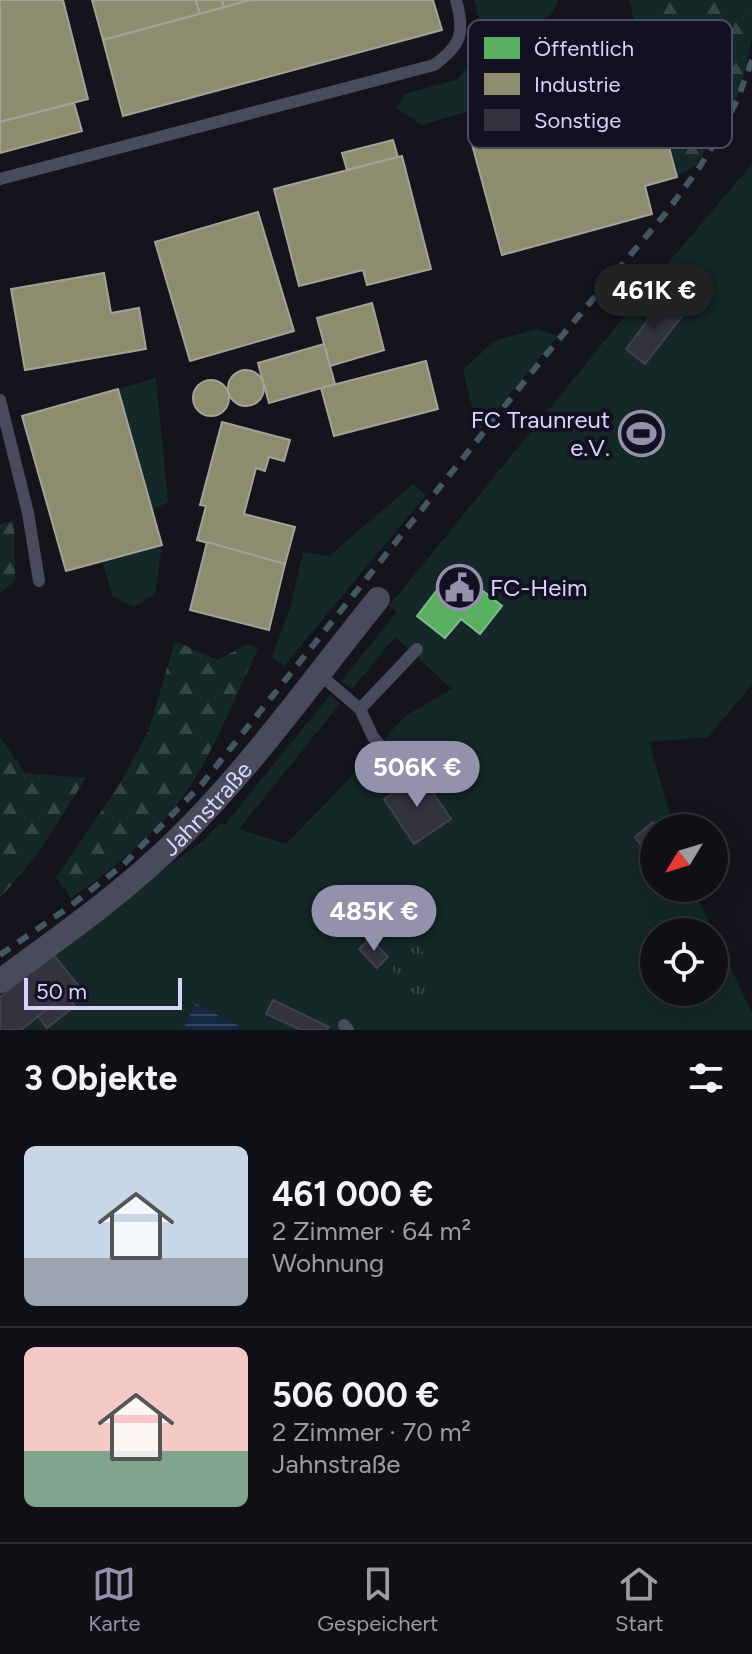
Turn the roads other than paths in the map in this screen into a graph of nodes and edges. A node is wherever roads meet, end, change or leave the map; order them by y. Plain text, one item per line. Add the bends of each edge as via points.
1 (456, 0) edge
2 (0, 179) edge
3 (0, 400) edge
4 (39, 581) dead end
5 (378, 599) dead end
6 (417, 649) dead end
7 (318, 673) junction
8 (360, 709) junction
9 (380, 745) dead end
10 (0, 981) edge

1 - 2 lane via 463,25 453,51 434,65
3 - 4 lane
5 - 7 street, Jahnstraße
6 - 8 lane
7 - 8 lane
7 - 10 street, Jahnstraße via 181,837 111,898
8 - 9 lane

